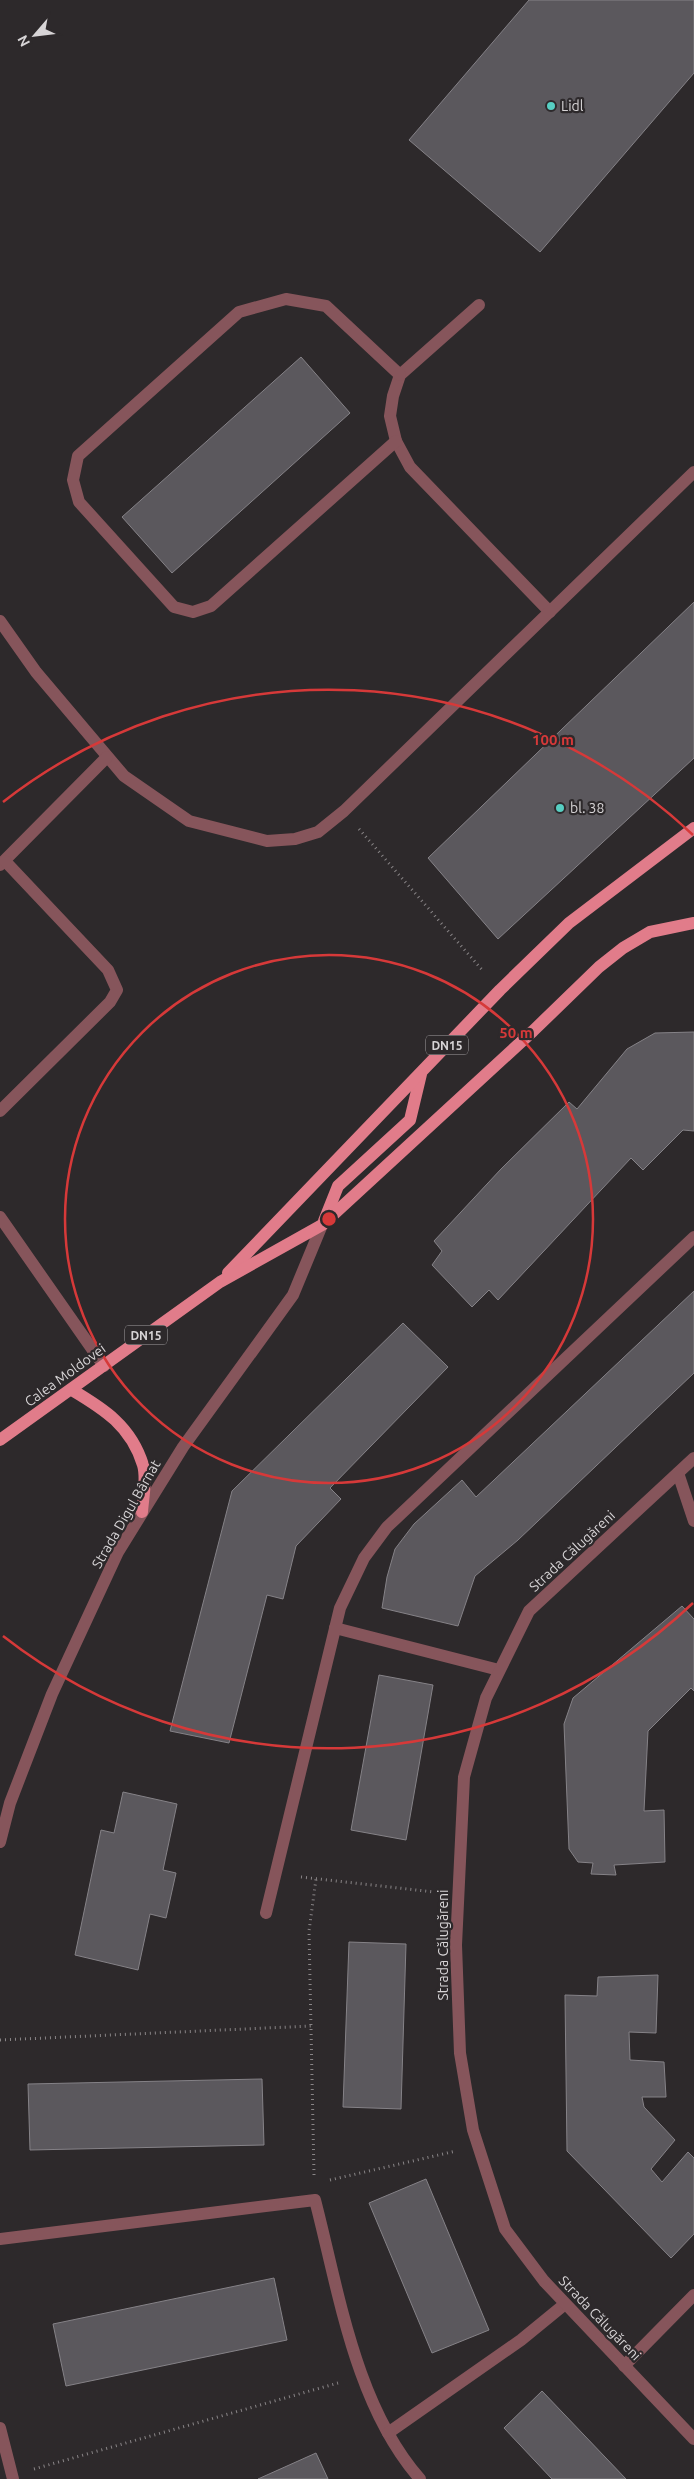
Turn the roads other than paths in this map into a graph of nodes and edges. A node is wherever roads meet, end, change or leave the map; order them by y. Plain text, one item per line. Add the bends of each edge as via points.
1 (479, 305) dead end
2 (400, 375) junction
3 (396, 441) junction
4 (694, 472) edge
5 (550, 612) junction
6 (0, 621) edge
7 (107, 757) junction
8 (694, 828) edge
9 (3, 863) edge
10 (694, 923) edge
11 (422, 1071) junction
12 (0, 1112) edge
13 (0, 1217) edge
14 (322, 1225) junction
15 (694, 1237) edge
16 (220, 1282) junction
17 (104, 1366) junction
18 (72, 1390) junction
19 (0, 1440) edge
20 (694, 1458) edge
21 (678, 1473) junction
22 (142, 1512) junction
23 (694, 1521) edge
24 (335, 1628) junction
25 (499, 1670) junction
26 (0, 1842) edge
27 (266, 1913) dead end
28 (0, 2239) edge
29 (694, 2295) edge
30 (565, 2304) junction
31 (624, 2366) junction
32 (0, 2428) edge
33 (388, 2433) junction
34 (694, 2439) edge
35 (13, 2477) edge
36 (420, 2479) edge

1 - 2 street
2 - 3 street via 390,416
2 - 3 street via 326,306 286,299 239,312 78,456 74,480 79,502 174,607 193,612 210,606
3 - 5 street via 410,467
4 - 5 street
5 - 7 street via 344,811 318,832 295,839 267,841 190,821 124,776
6 - 7 street via 36,672
7 - 9 street
8 - 11 main road, DN15 via 569,923
9 - 12 street via 108,970 116,990 110,1002
10 - 14 main road, DN15 via 650,932 599,967
11 - 14 main road via 410,1120 338,1186
11 - 16 main road, DN15
13 - 17 street
14 - 16 main road, DN15
14 - 22 street, Strada Digul Bârnat via 293,1294 183,1447
15 - 24 street via 387,1527 364,1558 340,1608
16 - 17 main road, Calea Moldovei / DN15
17 - 18 main road, Calea Moldovei / DN15
18 - 19 main road, Calea Moldovei / DN15
18 - 22 main road via 108,1412 130,1436 143,1466
20 - 21 street, Strada Călugăreni
21 - 23 street
21 - 25 street, Strada Călugăreni via 529,1611
22 - 26 street, Strada Digul Bârnat via 118,1552 52,1694 10,1803
24 - 25 street
24 - 27 street
25 - 30 street, Strada Călugăreni via 486,1698 464,1777 456,1945 460,2053 473,2130 505,2229
28 - 33 street via 315,2200 361,2376
29 - 31 street
30 - 31 street, Strada Călugăreni
30 - 33 street via 520,2340
31 - 34 street, Strada Călugăreni
32 - 35 street
33 - 36 street via 405,2462

